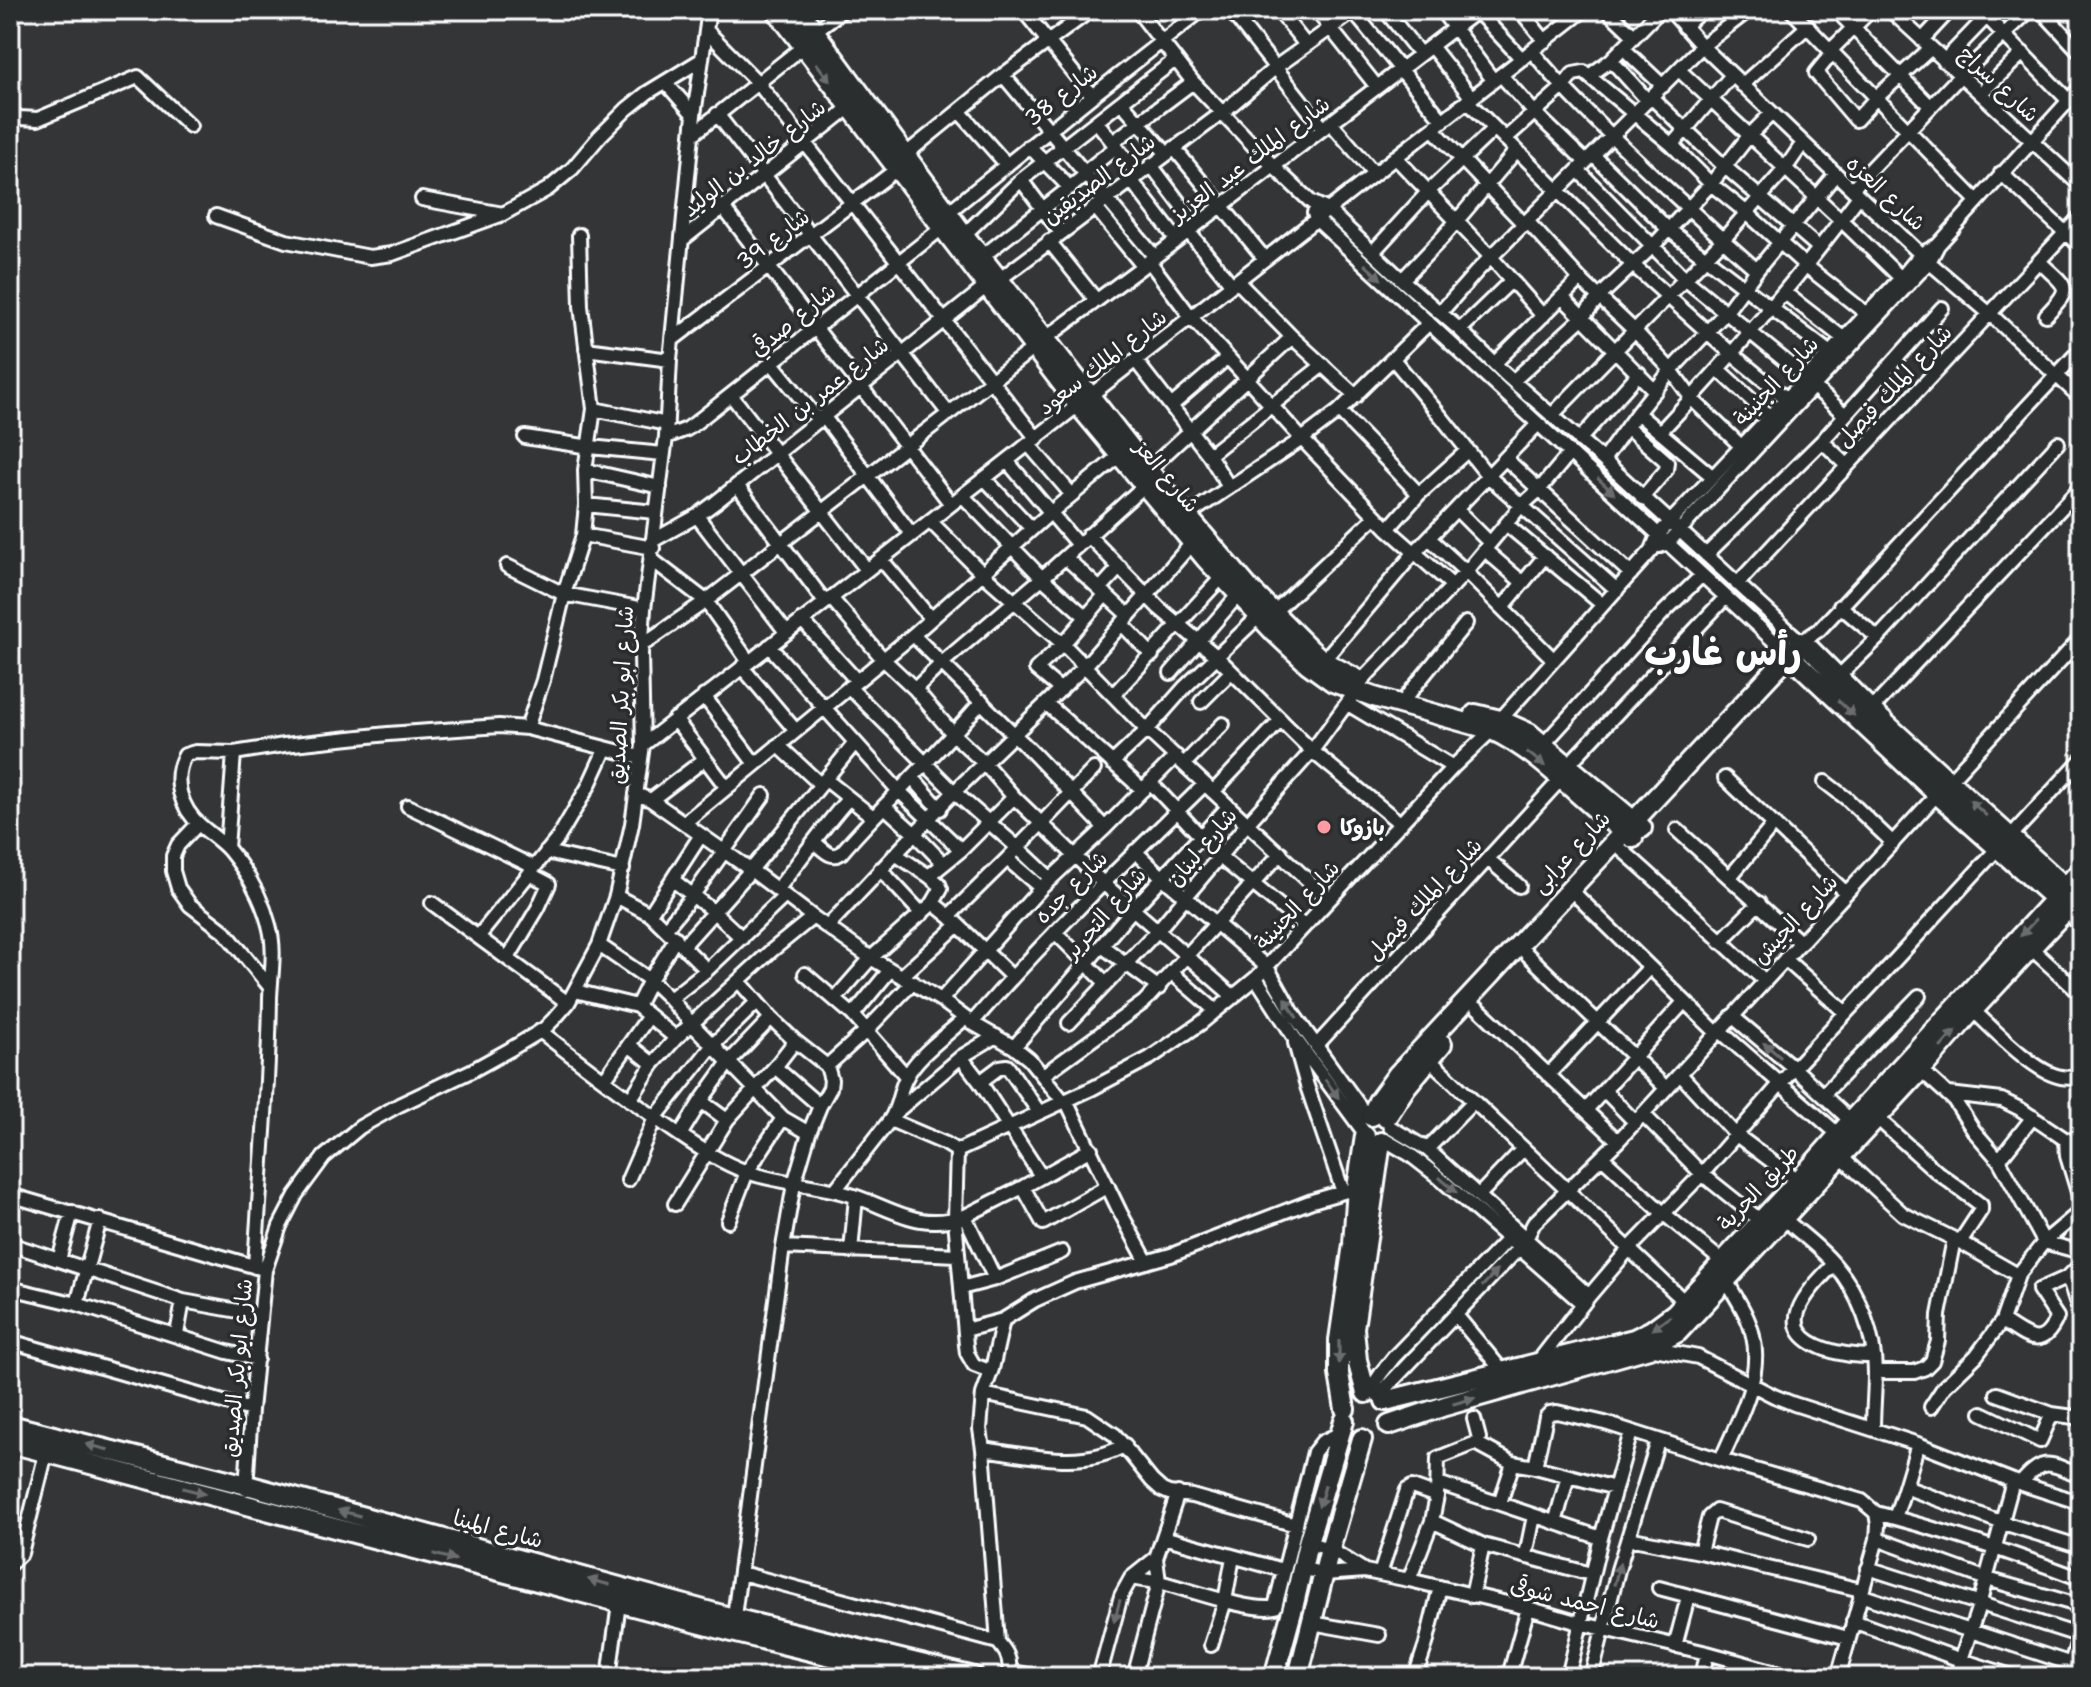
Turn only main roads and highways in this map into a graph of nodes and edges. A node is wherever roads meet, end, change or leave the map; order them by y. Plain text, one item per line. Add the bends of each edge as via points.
1 (776, 10) edge
2 (799, 10) edge
3 (810, 39) junction
4 (901, 162) junction
5 (944, 220) junction
6 (993, 283) junction
7 (1085, 401) junction
8 (1146, 478) junction
9 (1266, 614) junction
10 (1799, 652) junction
11 (1355, 692) junction
12 (1496, 725) junction
13 (1565, 772) junction
14 (1944, 788) junction
15 (1630, 834) junction
16 (2081, 870) edge
17 (2069, 897) edge
18 (1376, 1128) junction
19 (1374, 1396) junction
20 (1343, 1421) junction
21 (10, 1425) edge
22 (1389, 1425) junction
23 (1362, 1439) junction
24 (10, 1443) edge
25 (732, 1625) junction
26 (912, 1673) edge
27 (974, 1677) edge
28 (1274, 1677) edge
29 (1298, 1677) edge

1 - 3 main road, شارع العز
2 - 3 main road, شارع العز
3 - 4 main road, شارع العز
3 -> 4 main road, شارع العز via 850,107
4 - 5 main road, شارع العز
5 - 6 main road, شارع العز
5 - 6 main road, شارع العز via 983,256
6 - 7 main road, شارع العز
7 - 8 main road, شارع العز
7 - 8 main road, شارع العز via 1119,456
8 - 9 main road, شارع العز via 1188,515
8 - 9 main road, شارع العز via 1192,543 1239,594
9 - 11 main road, شارع العز
9 - 11 main road, شارع العز via 1317,671
10 -> 14 main road
10 - 14 main road via 1837,678
10 - 15 main road, شارع عرابى
11 - 12 main road, شارع العز
11 - 12 main road, شارع العز via 1407,696
12 -> 13 main road, شارع العز
12 - 13 main road, شارع العز via 1522,729
13 - 15 main road, شارع العز
14 - 17 main road
15 - 18 main road, شارع عرابى via 1429,1059
15 - 18 main road, شارع عرابى via 1397,1075 1378,1101
16 - 17 main road, طريق الحرية
17 -> 19 main road, طريق الحرية via 1663,1323 1634,1339 1504,1373
22 -> 17 main road, طريق الحرية via 1649,1348 1678,1332 2031,948
18 - 19 main road, شارع عرابى via 1354,1328 1357,1360
18 -> 20 main road, شارع عرابى via 1350,1190 1355,1221 1339,1340
19 - 20 main road via 1353,1397
19 - 22 main road via 1390,1411
20 - 23 main road
20 -> 28 main road
25 -> 21 main road, شارع المينا via 247,1485
22 - 23 main road via 1382,1435
23 - 29 main road
24 -> 25 main road, شارع المينا via 619,1603
25 - 26 main road, شارع المينا
26 - 27 main road, شارع المينا

